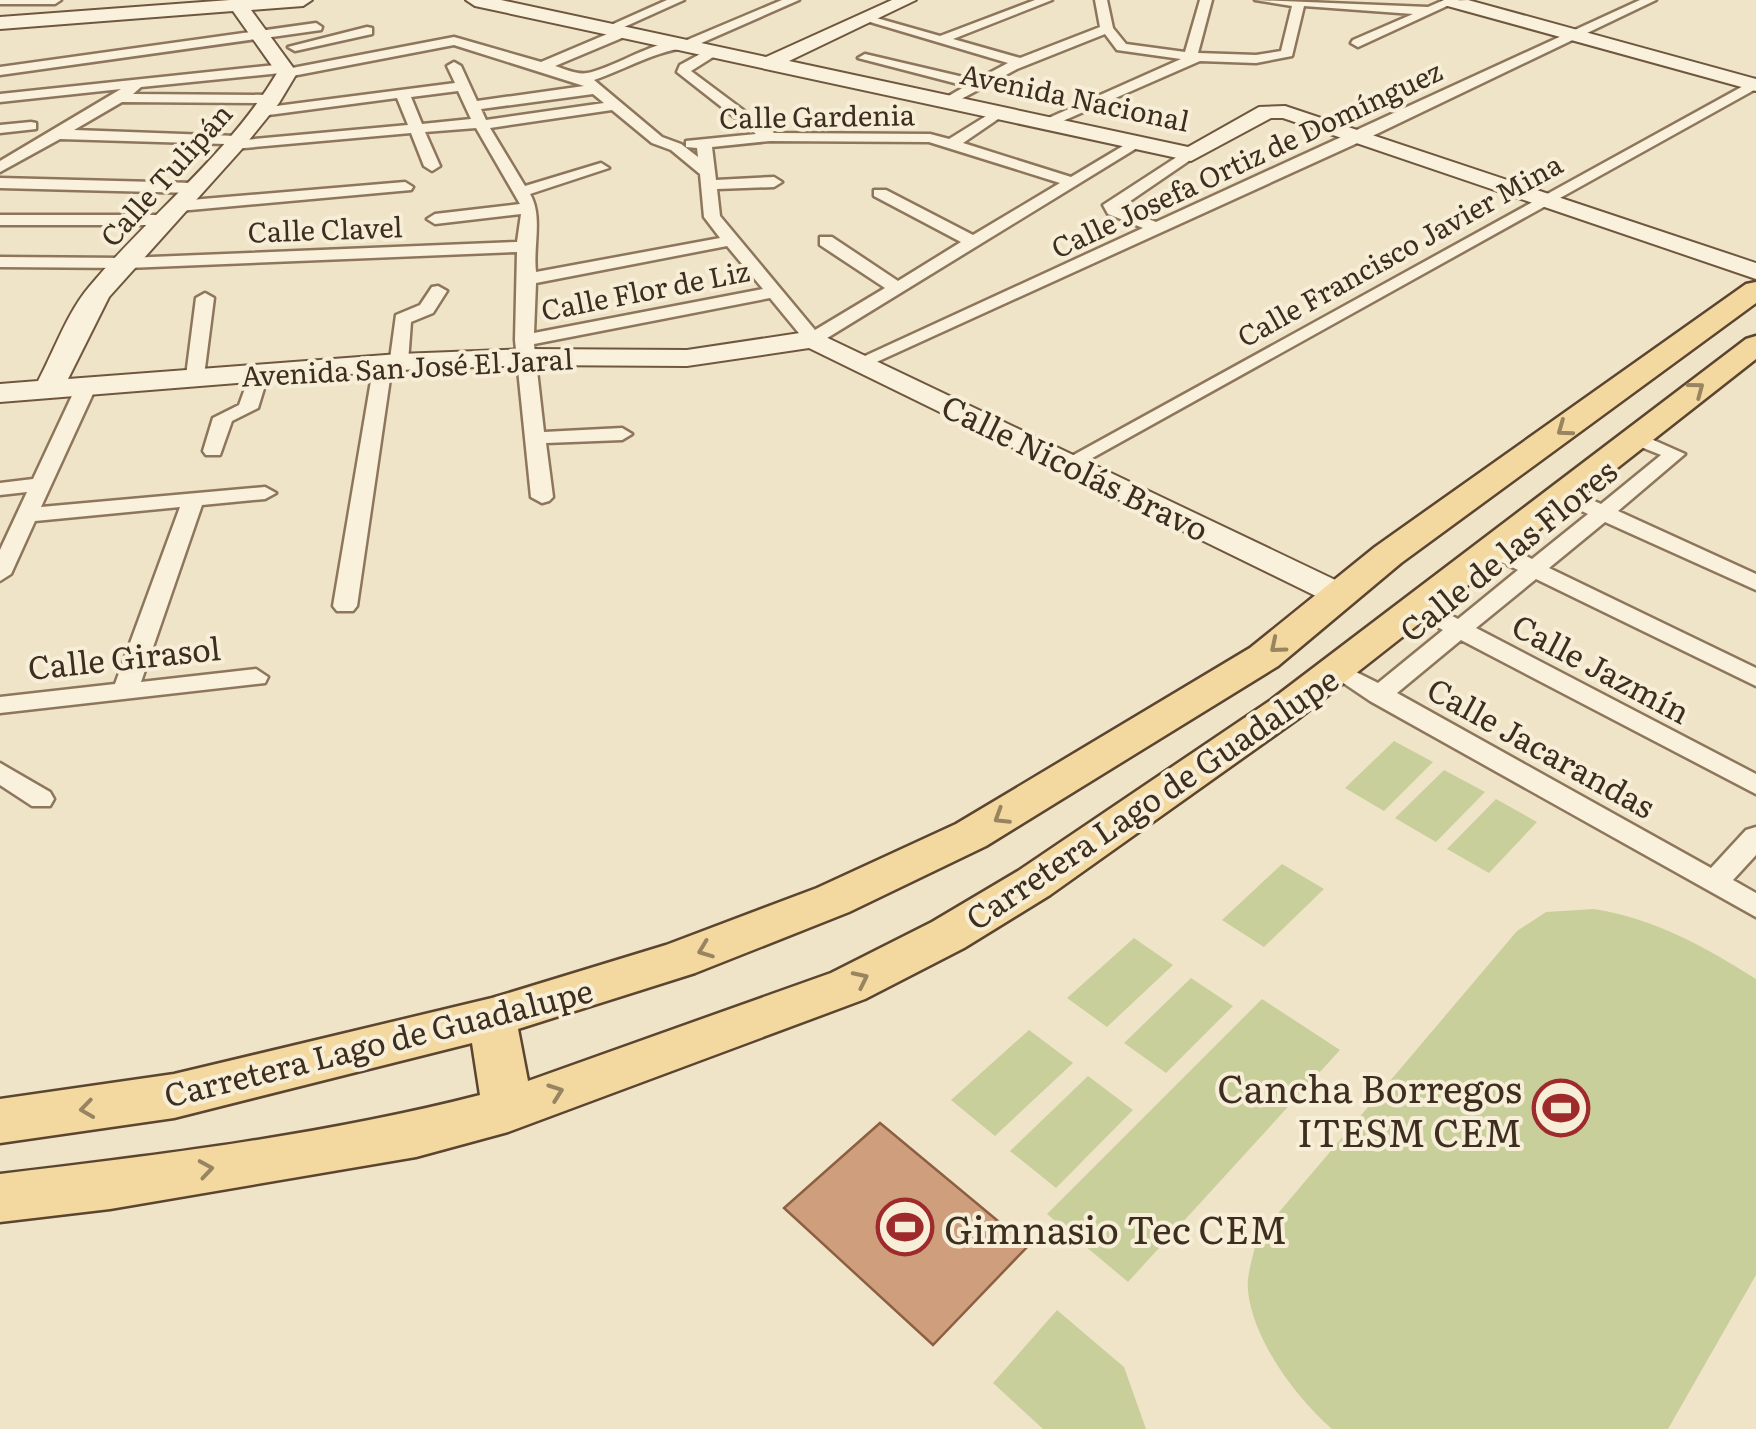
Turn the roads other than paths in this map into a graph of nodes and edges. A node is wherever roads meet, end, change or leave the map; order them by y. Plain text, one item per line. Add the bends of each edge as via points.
1 (0, 0) edge
2 (303, 0) edge
3 (474, 0) edge
4 (678, 0) edge
5 (793, 0) edge
6 (1046, 0) edge
7 (1101, 0) edge
8 (1206, 0) edge
9 (1261, 0) edge
10 (1452, 0) edge
11 (1475, 0) edge
12 (1650, 0) edge
13 (1298, 1) edge
14 (898, 4) edge
15 (60, 6) edge
16 (240, 6) junction
17 (862, 9) edge
18 (1430, 11) junction
19 (0, 24) edge
20 (316, 26) dead end
21 (1107, 28) junction
22 (367, 31) dead end
23 (616, 31) junction
24 (1580, 32) junction
25 (940, 40) junction
26 (1358, 43) dead end
27 (679, 44) junction
28 (154, 49) junction
29 (714, 51) junction
30 (1194, 56) junction
31 (277, 57) junction
32 (865, 58) dead end
33 (769, 62) junction
34 (1019, 62) junction
35 (454, 66) dead end
36 (544, 66) junction
37 (0, 70) edge
38 (141, 80) junction
39 (1755, 82) edge
40 (590, 84) junction
41 (978, 85) junction
42 (460, 86) junction
43 (402, 93) junction
44 (0, 98) edge
45 (119, 98) junction
46 (950, 101) junction
47 (266, 105) junction
48 (617, 105) junction
49 (471, 106) junction
50 (999, 112) junction
51 (1049, 123) junction
52 (480, 124) junction
53 (31, 126) dead end
54 (418, 129) junction
55 (0, 130) edge
56 (53, 134) junction
57 (770, 137) junction
58 (1359, 137) junction
59 (704, 142) junction
60 (235, 143) junction
61 (953, 143) junction
62 (1138, 143) junction
63 (676, 147) junction
64 (1191, 154) junction
65 (8, 156) edge
66 (432, 166) dead end
67 (0, 167) edge
68 (601, 168) dead end
69 (707, 178) junction
70 (774, 182) dead end
71 (1072, 182) junction
72 (0, 183) edge
73 (404, 187) dead end
74 (880, 193) dead end
75 (525, 200) junction
76 (1546, 200) junction
77 (180, 205) junction
78 (436, 218) dead end
79 (0, 220) edge
80 (1156, 228) junction
81 (729, 240) junction
82 (826, 241) dead end
83 (974, 242) junction
84 (525, 247) junction
85 (0, 262) edge
86 (126, 263) junction
87 (1756, 272) edge
88 (528, 278) junction
89 (897, 288) junction
90 (1756, 290) edge
91 (438, 291) dead end
92 (776, 292) junction
93 (204, 298) dead end
94 (813, 339) junction
95 (1756, 345) edge
96 (525, 348) junction
97 (864, 361) junction
98 (392, 363) junction
99 (260, 372) junction
100 (195, 376) junction
101 (87, 385) junction
102 (49, 388) junction
103 (0, 393) edge
104 (622, 434) dead end
105 (1634, 437) junction
106 (534, 438) junction
107 (213, 451) dead end
108 (1069, 463) junction
109 (41, 484) junction
110 (0, 489) edge
111 (265, 493) dead end
112 (1562, 494) junction
113 (542, 496) dead end
114 (193, 500) junction
115 (1603, 513) junction
116 (26, 515) junction
117 (1491, 548) junction
118 (1388, 555) junction
119 (1534, 569) junction
120 (0, 574) edge
121 (1752, 575) edge
122 (1338, 594) junction
123 (1431, 595) junction
124 (345, 606) dead end
125 (1460, 629) junction
126 (1336, 670) junction
127 (256, 677) dead end
128 (1756, 678) edge
129 (126, 689) junction
130 (1379, 694) junction
131 (0, 704) edge
132 (0, 772) edge
133 (1756, 784) edge
134 (41, 799) dead end
135 (1756, 837) edge
136 (1715, 882) junction
137 (1756, 906) edge
138 (492, 1018) junction
139 (508, 1110) junction
140 (0, 1121) edge
141 (0, 1198) edge

1 - 15 street
2 - 16 street
3 - 23 street, Avenida Nacional
4 - 23 street
5 - 27 street
6 - 25 street
7 - 21 street
8 - 30 street
9 - 13 street
10 - 18 street
10 - 24 street
11 - 24 street
12 - 24 street, Calle Josefa Ortiz de Domínguez
13 - 18 street
13 - 30 street via 1282,57
14 - 17 street
15 - 16 street
15 - 19 street
16 - 31 street
17 - 25 street
17 - 33 street
18 - 26 street
20 - 31 street
21 - 30 street via 1122,48
21 - 34 street
22 - 31 street
23 - 27 street, Avenida Nacional
23 - 36 street
24 - 39 street
24 - 58 street, Calle Josefa Ortiz de Domínguez
25 - 34 street
27 - 29 street, Avenida Nacional
27 - 40 street
28 - 31 street
28 - 37 street
28 - 38 street
29 - 33 street, Avenida Nacional
29 - 57 street via 684,72
30 - 51 street
31 - 36 street via 413,52 450,41
31 - 38 street
31 - 47 street, Calle Tulipán
32 - 41 street
33 - 46 street, Avenida Nacional
34 - 41 street
35 - 42 street
36 - 40 street
38 - 44 street
38 - 45 street
39 - 76 street, Calle Francisco Javier Mina
40 - 48 street
40 - 49 street
41 - 46 street
42 - 43 street
42 - 49 street
43 - 47 street
43 - 54 street
45 - 47 street
45 - 56 street
46 - 50 street, Avenida Nacional
47 - 60 street, Calle Tulipán
48 - 52 street
48 - 63 street via 657,140
49 - 52 street
50 - 51 street, Avenida Nacional
50 - 61 street
51 - 62 street, Avenida Nacional
52 - 54 street
52 - 75 street
53 - 55 street
54 - 60 street
54 - 66 street
56 - 60 street
56 - 65 street
57 - 59 street, Calle Gardenia
57 - 61 street, Calle Gardenia via 897,135
58 - 64 street, Avenida Nacional via 1274,110
58 - 76 street, Avenida Nacional
58 - 80 street, Calle Josefa Ortiz de Domínguez
59 - 63 street, Calle Gardenia
59 - 69 street
60 - 77 street, Calle Tulipán
61 - 71 street, Calle Gardenia
62 - 64 street, Avenida Nacional
62 - 71 street
63 - 69 street
64 - 80 street via 1110,208
65 - 67 street
68 - 75 street
69 - 70 street
69 - 81 street via 712,217
71 - 83 street
72 - 77 street
73 - 77 street
74 - 83 street
75 - 78 street
75 - 84 street
76 - 87 street, Avenida Nacional
76 - 108 street, Calle Francisco Javier Mina
77 - 79 street
77 - 86 street, Calle Tulipán
80 - 97 street, Calle Josefa Ortiz de Domínguez
81 - 88 street
81 - 92 street
82 - 89 street
83 - 89 street
84 - 86 street, Calle Clavel
84 - 88 street
85 - 86 street, Calle Clavel
86 - 102 street, Calle Tulipán via 97,294
88 - 96 street
89 - 94 street
90 -> 118 main road, Carretera Lago de Guadalupe
91 - 98 street via 430,307 402,319
92 - 94 street
92 - 96 street, Calle Flor de Liz
93 - 100 street
94 - 96 street, Avenida San José El Jaral via 687,358
94 - 97 street, Calle Nicolás Bravo
105 -> 95 main road, Carretera Lago de Guadalupe
96 - 98 street, Avenida San José El Jaral
96 - 106 street
97 - 108 street, Calle Nicolás Bravo
98 - 99 street, Avenida San José El Jaral
98 - 124 street
99 - 100 street, Avenida San José El Jaral
99 - 107 street via 248,408 223,418
100 - 101 street, Avenida San José El Jaral
101 - 102 street, Avenida San José El Jaral
101 - 109 street
102 - 103 street, Avenida San José El Jaral
104 - 106 street
105 - 112 main road, Carretera Lago de Guadalupe
105 - 115 street, Calle de las Flores via 1675,454
106 - 113 street
108 - 122 street, Calle Nicolás Bravo
109 - 110 street
109 - 116 street
111 - 114 street
112 - 115 street
112 - 117 main road, Carretera Lago de Guadalupe
114 - 116 street
114 - 129 street
115 - 119 street, Calle de las Flores
115 - 121 street
116 - 120 street
117 - 119 street
117 - 123 main road, Carretera Lago de Guadalupe
118 - 122 main road, Carretera Lago de Guadalupe
118 - 123 main road
119 - 125 street, Calle de las Flores
119 - 128 street
122 -> 138 main road, Carretera Lago de Guadalupe via 1264,657 972,835 833,900 678,960
123 - 125 street, Calle Jazmín
123 - 126 main road, Carretera Lago de Guadalupe
125 - 130 street, Calle de las Flores
125 - 133 street, Calle Jazmín
126 - 130 street, Calle Jacarandas
139 -> 126 main road, Carretera Lago de Guadalupe via 848,986 948,935 1082,851
127 - 129 street, Calle Girasol
129 - 131 street, Calle Girasol
130 - 136 street, Calle Jacarandas
132 - 134 street
135 - 136 street
136 - 137 street, Calle Jacarandas
138 - 139 main road
138 -> 140 main road, Carretera Lago de Guadalupe via 174,1096
141 -> 139 main road, Carretera Lago de Guadalupe via 416,1134

